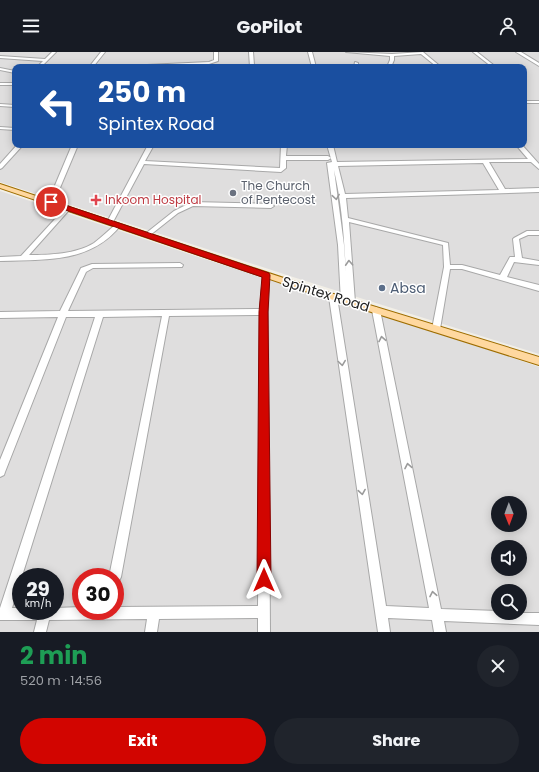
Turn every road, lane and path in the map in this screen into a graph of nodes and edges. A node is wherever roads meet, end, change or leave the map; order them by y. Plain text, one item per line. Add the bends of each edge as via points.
1 (13, 52) edge
2 (54, 52) edge
3 (103, 52) edge
4 (216, 52) edge
5 (251, 52) edge
6 (305, 52) edge
7 (310, 52) edge
8 (348, 52) edge
9 (421, 52) edge
10 (475, 52) edge
11 (518, 52) edge
12 (392, 55) junction
13 (0, 57) edge
14 (7, 57) junction
15 (47, 60) junction
16 (42, 64) edge
17 (93, 64) edge
18 (188, 64) edge
19 (252, 64) edge
20 (308, 64) edge
21 (313, 64) edge
22 (390, 64) edge
23 (435, 64) edge
24 (490, 64) edge
25 (539, 65) edge
26 (0, 69) edge
27 (12, 71) edge
28 (0, 84) edge
29 (12, 84) edge
30 (527, 102) edge
31 (539, 102) edge
32 (0, 105) edge
33 (12, 106) edge
34 (0, 128) edge
35 (12, 129) edge
36 (17, 148) edge
37 (74, 148) edge
38 (149, 148) edge
39 (284, 148) edge
40 (326, 148) edge
41 (331, 148) edge
42 (522, 148) edge
43 (284, 158) junction
44 (328, 158) junction
45 (533, 160) junction
46 (142, 162) junction
47 (485, 162) junction
48 (335, 164) junction
49 (0, 167) edge
50 (539, 167) edge
51 (0, 186) edge
52 (539, 190) edge
53 (504, 191) junction
54 (343, 196) junction
55 (51, 202) junction
56 (271, 206) dead end
57 (68, 208) junction
58 (345, 219) junction
59 (114, 224) junction
60 (539, 233) edge
61 (147, 235) junction
62 (24, 257) junction
63 (0, 259) edge
64 (519, 259) junction
65 (539, 263) edge
66 (180, 265) dead end
67 (447, 267) junction
68 (266, 275) junction
69 (503, 277) junction
70 (539, 288) edge
71 (333, 297) junction
72 (347, 301) junction
73 (376, 310) junction
74 (264, 312) junction
75 (100, 313) junction
76 (63, 314) junction
77 (166, 314) junction
78 (0, 315) edge
79 (436, 328) junction
80 (539, 361) edge
81 (0, 472) edge
82 (117, 568) edge
83 (124, 612) edge
84 (154, 612) junction
85 (264, 612) junction
86 (381, 612) junction
87 (2, 614) edge
88 (12, 614) edge
89 (437, 614) junction
90 (539, 619) edge
91 (43, 620) edge
92 (40, 632) edge
93 (151, 632) edge
94 (264, 632) edge
95 (384, 632) edge
96 (440, 632) edge

1 - 14 street
2 - 15 street
3 - 17 street
4 - 18 street via 216,62
5 - 19 street
6 - 20 street
7 - 21 street
8 - 12 street
9 - 12 street
9 - 23 street
10 - 24 street
11 - 25 street
12 - 22 street
13 - 14 street
14 - 15 street
15 - 16 street
26 - 27 street
28 - 29 street
30 - 31 street
32 - 33 street
34 - 35 street
36 - 49 street
37 - 55 street
38 - 46 street
39 - 43 street
40 - 44 street
41 - 48 street
42 - 45 street
43 - 44 street
43 - 46 street via 281,170
44 -> 72 street via 342,244
45 - 47 street
45 - 50 street
46 - 59 street
47 - 48 street
47 - 53 street
48 - 54 street
51 - 55 main road, Spintex Road
52 - 53 street
53 - 54 street
54 - 58 street
55 - 57 main road, Spintex Road
56 - 61 street via 192,204 176,212
57 - 59 main road, Spintex Road
57 - 62 street
58 - 67 street via 446,244
72 -> 58 street
59 - 61 main road, Spintex Road
59 - 62 street via 96,244 86,249 64,254
60 - 64 street via 518,236 516,239
61 - 68 main road, Spintex Road
62 - 63 street
64 - 65 street
64 - 69 street via 512,259
66 - 76 street via 87,267 82,271
67 - 69 street via 462,267
67 - 79 street
68 - 71 main road, Spintex Road
68 - 74 street
69 - 70 street
71 - 72 main road, Spintex Road
71 -> 86 street
72 - 73 main road, Spintex Road
73 - 79 main road, Spintex Road
89 -> 73 street
74 - 77 street
74 - 85 street
75 - 76 street
75 - 77 street
75 - 87 street
76 - 78 street
76 - 81 street
77 - 82 street
79 - 80 main road, Spintex Road
83 - 84 street
84 - 85 street
84 - 93 street
85 - 94 street
86 - 89 street
86 - 95 street
87 - 88 street
89 - 90 street
89 - 96 street
91 - 92 street

